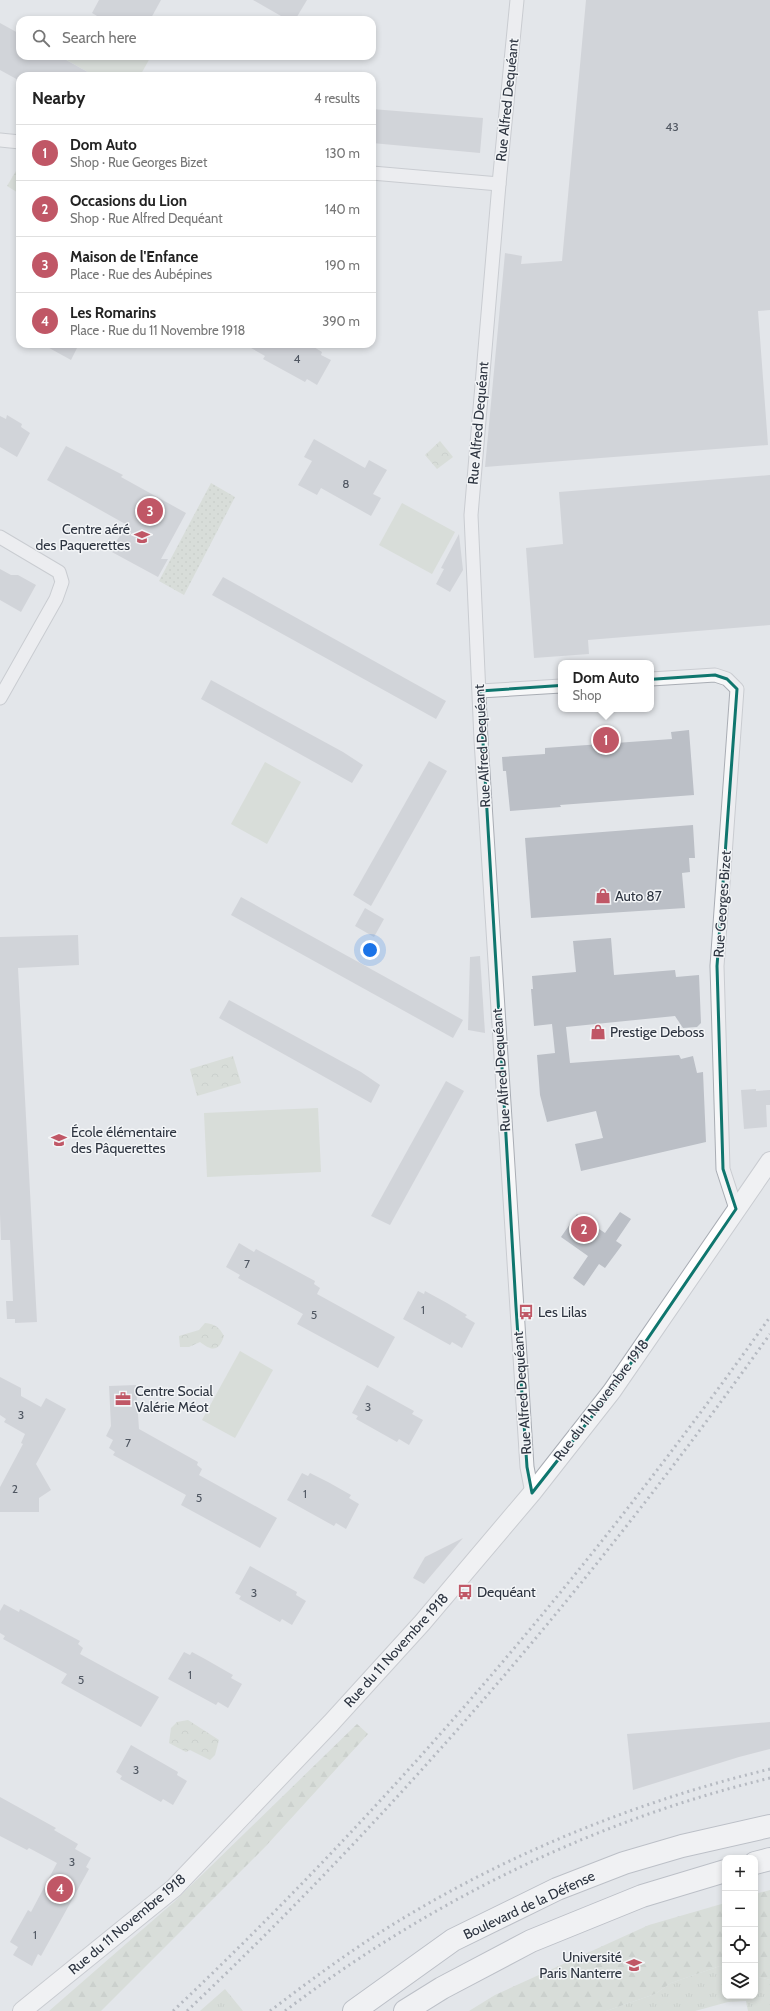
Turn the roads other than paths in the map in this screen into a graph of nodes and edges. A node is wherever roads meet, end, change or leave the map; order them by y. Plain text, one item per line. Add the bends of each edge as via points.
1 (517, 0) edge
2 (0, 140) edge
3 (16, 142) edge
4 (376, 173) edge
5 (499, 184) junction
6 (0, 537) edge
7 (654, 679) edge
8 (558, 686) edge
9 (480, 691) junction
10 (0, 698) edge
11 (770, 1161) edge
12 (736, 1209) junction
13 (532, 1493) junction
14 (770, 1811) edge
15 (770, 1826) edge
16 (682, 1846) junction
17 (770, 1859) edge
18 (758, 1862) edge
19 (758, 1866) edge
20 (770, 1866) edge
21 (722, 1872) edge
22 (453, 1940) junction
23 (22, 2011) edge
24 (337, 2011) edge
25 (354, 2011) edge
26 (405, 2011) edge

1 - 5 street, Rue Alfred Dequéant
2 - 3 street
4 - 5 street
5 - 9 street, Rue Alfred Dequéant via 471,515
6 - 10 street via 50,565 59,572 62,582 56,599
7 - 12 street, Rue Georges Bizet via 715,675 727,679 737,689 717,966 723,1169
8 - 9 street
9 - 13 street, Rue Alfred Dequéant via 516,1307 527,1467
11 - 12 street, Rue du 11 Novembre 1918
12 - 13 street, Rue du 11 Novembre 1918 via 612,1390
13 - 23 street, Rue du 11 Novembre 1918 via 422,1623 174,1888
14 - 16 highway
15 - 16 highway, Boulevard de la Défense
16 - 22 highway, Boulevard de la Défense via 624,1863 557,1889
17 - 18 highway
19 - 20 highway
21 - 26 highway via 642,1896 531,1941 442,1988
22 - 24 highway via 376,1984
22 - 25 highway, Boulevard de la Défense

